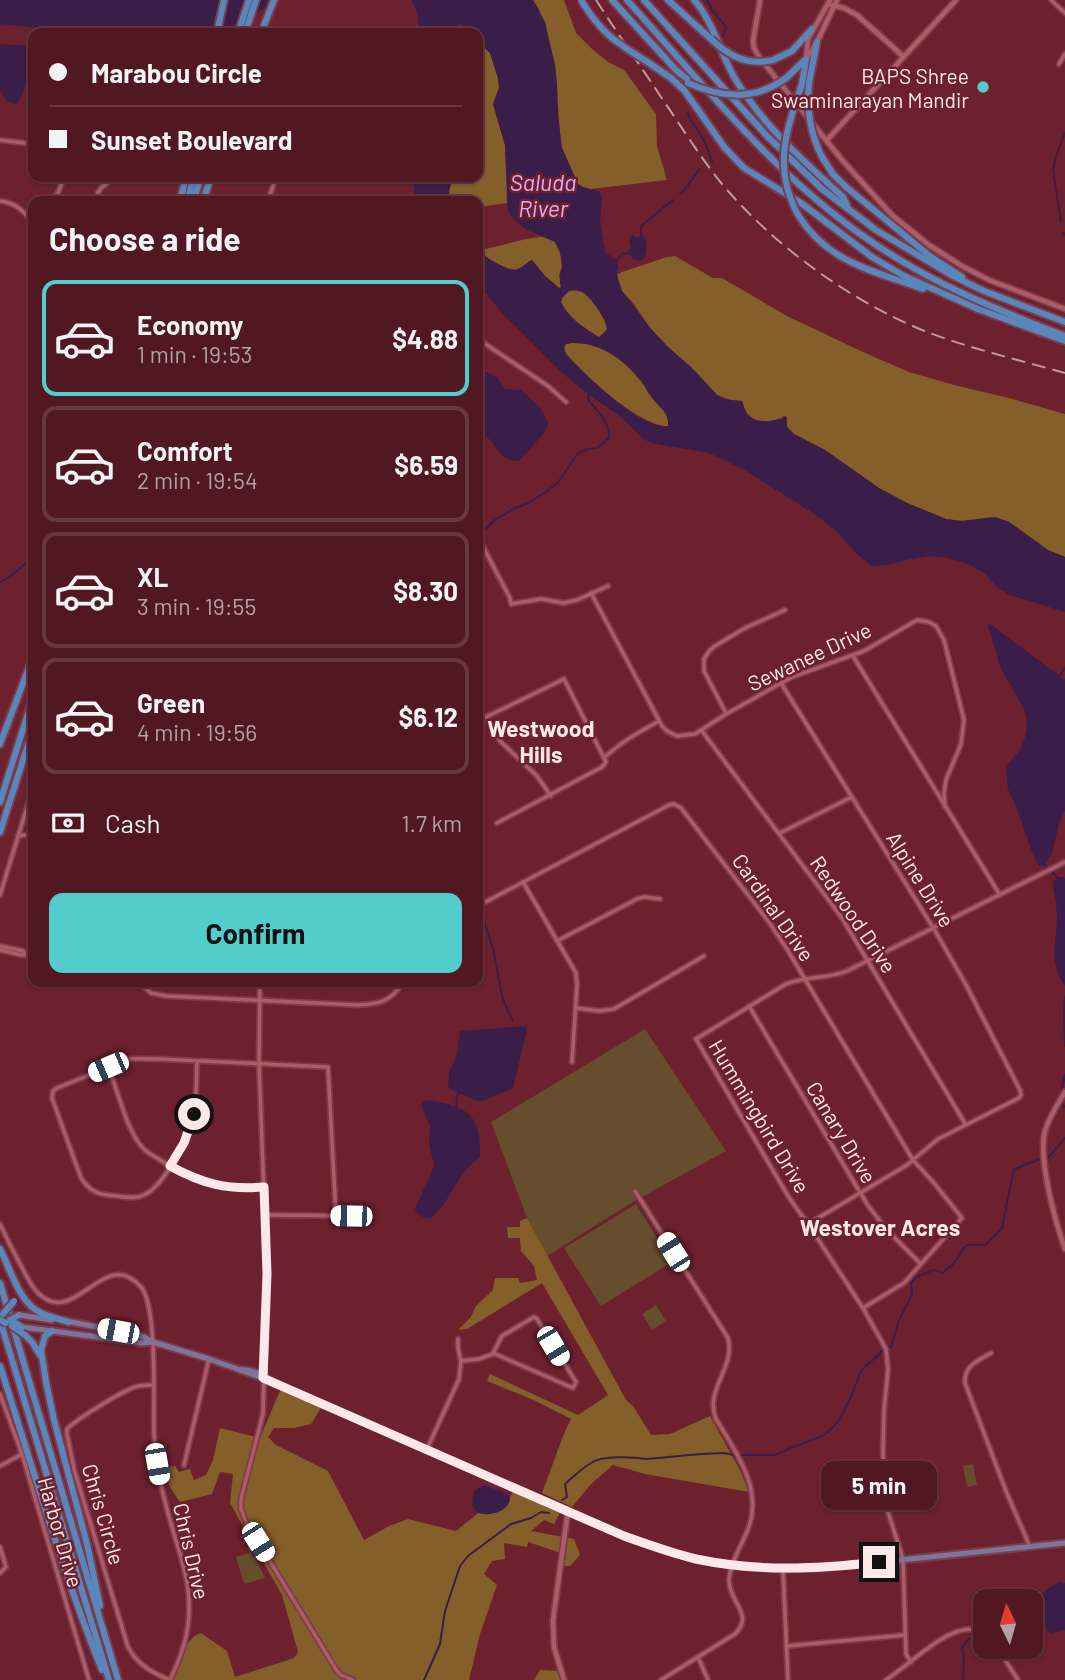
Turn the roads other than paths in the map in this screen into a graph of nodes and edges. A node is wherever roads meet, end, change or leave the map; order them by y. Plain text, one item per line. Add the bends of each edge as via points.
1 (224, 0) edge
2 (249, 0) edge
3 (256, 0) edge
4 (274, 0) edge
5 (581, 0) edge
6 (612, 0) edge
7 (627, 0) edge
8 (645, 0) edge
9 (671, 0) edge
10 (694, 0) edge
11 (760, 0) edge
12 (956, 0) edge
13 (1051, 0) edge
14 (829, 2) edge
15 (836, 3) edge
16 (1065, 13) edge
17 (218, 28) edge
18 (244, 28) edge
19 (245, 28) edge
20 (263, 28) edge
21 (812, 29) junction
22 (817, 42) junction
23 (1065, 54) edge
24 (904, 57) junction
25 (806, 59) junction
26 (1059, 64) dead end
27 (664, 72) junction
28 (805, 84) junction
29 (702, 89) junction
30 (0, 140) edge
31 (827, 140) junction
32 (28, 143) edge
33 (109, 182) edge
34 (96, 196) edge
35 (0, 201) edge
36 (850, 209) junction
37 (28, 217) edge
38 (984, 291) junction
39 (978, 309) junction
40 (1065, 309) edge
41 (1065, 322) edge
42 (1065, 335) edge
43 (1065, 341) edge
44 (483, 342) edge
45 (566, 402) dead end
46 (483, 547) edge
47 (608, 586) dead end
48 (591, 593) junction
49 (785, 610) dead end
50 (853, 655) junction
51 (28, 670) edge
52 (781, 683) junction
53 (28, 714) edge
54 (726, 714) junction
55 (486, 718) junction
56 (483, 719) edge
57 (659, 721) junction
58 (702, 731) junction
59 (0, 744) edge
60 (28, 745) edge
61 (604, 758) junction
62 (551, 796) junction
63 (852, 797) junction
64 (0, 802) edge
65 (28, 804) edge
66 (945, 807) junction
67 (497, 823) dead end
68 (0, 832) edge
69 (780, 833) junction
70 (28, 835) edge
71 (18, 836) junction
72 (1064, 863) edge
73 (523, 882) junction
74 (0, 895) edge
75 (1000, 895) junction
76 (660, 899) dead end
77 (483, 902) edge
78 (934, 929) junction
79 (557, 941) junction
80 (0, 948) edge
81 (704, 956) dead end
82 (868, 960) junction
83 (805, 978) junction
84 (144, 987) edge
85 (260, 987) edge
86 (400, 987) edge
87 (259, 1000) junction
88 (749, 1006) junction
89 (576, 1008) junction
90 (197, 1061) junction
91 (572, 1062) dead end
92 (259, 1063) junction
93 (108, 1067) junction
94 (1065, 1092) edge
95 (966, 1125) junction
96 (913, 1160) junction
97 (170, 1166) junction
98 (264, 1187) junction
99 (635, 1191) dead end
100 (861, 1194) junction
101 (265, 1215) junction
102 (336, 1216) junction
103 (366, 1216) dead end
104 (0, 1224) edge
105 (807, 1224) junction
106 (0, 1249) edge
107 (1065, 1249) edge
108 (921, 1264) junction
109 (14, 1277) junction
110 (0, 1283) edge
111 (863, 1308) junction
112 (19, 1315) joint
113 (3, 1320) edge
114 (68, 1322) junction
115 (23, 1331) junction
116 (52, 1331) junction
117 (458, 1339) dead end
118 (153, 1342) junction
119 (493, 1353) junction
120 (991, 1353) dead end
121 (41, 1357) junction
122 (209, 1359) junction
123 (461, 1361) junction
124 (0, 1366) edge
125 (263, 1378) junction
126 (153, 1385) junction
127 (0, 1394) edge
128 (427, 1449) junction
129 (22, 1454) junction
130 (184, 1465) dead end
131 (0, 1466) edge
132 (568, 1511) junction
133 (1065, 1543) edge
134 (0, 1547) edge
135 (1030, 1547) junction
136 (903, 1559) junction
137 (733, 1565) junction
138 (783, 1569) junction
139 (0, 1573) edge
140 (973, 1629) edge
141 (905, 1635) junction
142 (787, 1646) junction
143 (108, 1649) junction
144 (698, 1657) junction
145 (1004, 1659) edge
146 (911, 1662) junction
147 (89, 1680) edge
148 (108, 1680) edge
149 (118, 1680) edge
150 (170, 1680) edge
151 (353, 1680) edge
152 (564, 1680) edge
153 (661, 1680) edge
154 (708, 1680) edge
155 (788, 1680) edge
156 (886, 1680) edge
157 (1017, 1680) edge

1 - 17 highway
2 - 18 highway
3 - 19 highway
4 - 20 highway
5 - 27 highway, bridge via 612,39
6 - 29 highway via 676,70
7 - 42 highway via 762,149 870,242 956,291
8 - 36 highway via 766,136
9 - 21 highway, bridge via 739,59 773,61 792,51
10 - 36 highway via 750,101 782,141 843,197
11 - 31 street via 754,48
12 - 24 street
13 - 16 street
14 - 15 street
14 - 21 street
15 - 22 street
15 - 24 street
21 - 25 street
22 - 25 street
22 - 28 highway
23 - 26 street
24 - 31 street
25 - 28 highway
25 - 29 highway, bridge via 786,78 748,95
27 - 29 highway, bridge
27 - 39 highway via 750,172 882,263
28 - 38 highway, bridge via 814,139 839,181 931,257
28 - 39 highway, bridge via 787,128 783,152 786,186 815,239 838,256
30 - 32 street
31 - 40 street via 892,215 929,245 978,275
33 - 34 street
35 - 37 street via 16,206
36 - 38 highway via 894,243
38 - 41 highway
39 - 43 highway
44 - 45 street
46 - 48 street via 511,604 541,599 564,603
47 - 48 street
48 - 57 street
49 - 54 street via 745,628 707,654 704,671
50 - 52 street, Sewanee Drive
50 - 66 street
50 - 66 street, Sewanee Drive via 917,620 929,622 941,632 964,720 961,744 946,780
51 - 59 highway
52 - 54 street, Sewanee Drive
52 - 63 street, Alpine Drive
53 - 64 highway
54 - 58 street, Sewanee Drive
55 - 56 street
55 - 61 street via 564,679
55 - 62 street via 501,742 531,769
57 - 58 street via 677,736
57 - 61 street
58 - 69 street, Redwood Drive
60 - 68 highway
61 - 62 street via 602,767
62 - 67 street
63 - 69 street
63 - 78 street, Alpine Drive
65 - 71 street
66 - 75 street
69 - 82 street, Redwood Drive
70 - 71 street
71 - 74 street
72 - 75 street
73 - 77 street, Cardinal Drive
73 - 79 street
73 - 83 street, Cardinal Drive via 669,805 678,805 769,922
75 - 78 street
76 - 79 street via 637,899
78 - 82 street
78 - 95 street, Alpine Drive via 1021,1095
79 - 89 street via 576,973
80 - 80 street via 22,956 27,955 23,951
81 - 89 street via 614,1009
82 - 83 street via 837,975
82 - 95 street, Redwood Drive
83 - 88 street
83 - 96 street, Cardinal Drive
84 - 87 street via 160,996
85 - 87 street
86 - 87 street via 391,998 374,1004
87 - 92 street
88 - 100 street, Canary Drive
88 - 105 street, Hummingbird Drive via 696,1039
89 - 91 street
90 - 92 street
90 - 93 street via 129,1059
90 - 97 street via 192,1120
92 - 98 street
92 - 102 street via 328,1066
93 - 97 street via 138,1141
93 - 97 street via 57,1088 52,1095 82,1178 93,1191 138,1197 152,1190
94 - 107 street via 1046,1128 1043,1150
95 - 96 street via 938,1139
96 - 100 street
96 - 108 street, Cardinal Drive via 962,1218
97 - 98 street via 210,1183 242,1189
98 - 101 street
99 - 137 street via 730,1345 713,1410 746,1471 752,1506 750,1525
100 - 105 street
100 - 108 street, Canary Drive via 885,1228
101 - 102 street
101 - 125 street
102 - 103 street
104 - 118 street, Chris Drive via 30,1282 50,1300 70,1301 112,1275 136,1282 146,1295
105 - 111 street, Hummingbird Drive
106 - 109 highway
108 - 111 street via 904,1283
109 - 113 highway, bridge via 17,1294
109 - 114 highway via 27,1304
110 - 143 highway
111 - 136 street, Hummingbird Drive via 887,1360 885,1486
112 - 113 highway, bridge
112 - 114 main road
113 - 115 highway, bridge
113 - 148 highway
114 - 118 main road
115 - 116 main road
115 - 121 highway
116 - 118 main road
116 - 121 highway via 42,1343
117 - 123 street
118 - 122 main road
118 - 126 street, Chris Drive
119 - 119 street via 573,1388 576,1382 534,1317 502,1336
119 - 123 street
120 - 135 street via 968,1368 965,1383
121 - 143 highway
122 - 125 main road via 254,1371
122 - 130 street
123 - 128 street via 459,1378
124 - 148 highway via 59,1552
125 - 128 main road
125 - 151 street via 263,1414 241,1499 242,1514 337,1671
126 - 150 street, Chris Drive via 157,1464 189,1596 183,1652
126 - 150 street, Chris Circle via 125,1391 75,1422 67,1434 128,1647 146,1668
127 - 129 street, Harbor Drive
128 - 132 main road
129 - 131 street
129 - 147 street, Harbor Drive
132 - 137 main road via 659,1548
132 - 152 street via 553,1620 554,1647
133 - 135 main road
134 - 139 street via 6,1567
135 - 136 main road
136 - 138 main road
136 - 141 street, Hummingbird Drive
137 - 138 main road
137 - 144 street via 730,1590 742,1615 742,1627
138 - 142 street
140 - 146 street via 939,1642
141 - 142 street
141 - 146 street, Hummingbird Drive
142 - 155 street
143 - 149 highway
144 - 153 street
144 - 154 street
145 - 157 street
146 - 156 street

